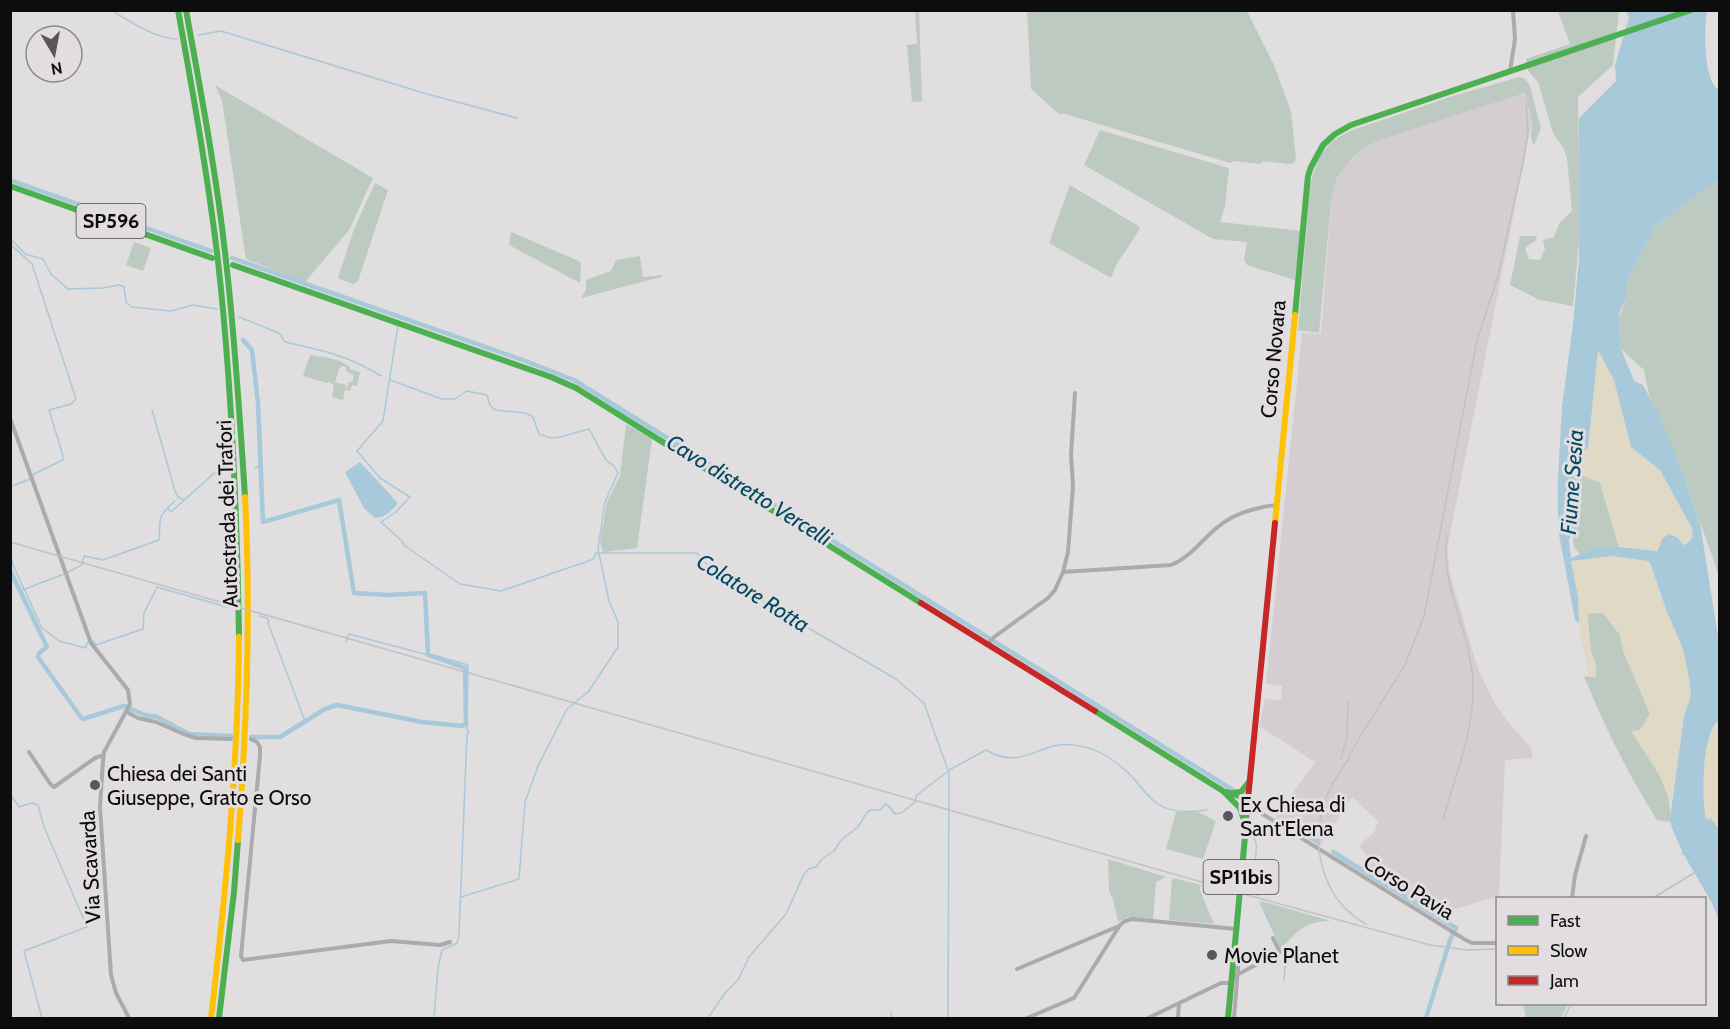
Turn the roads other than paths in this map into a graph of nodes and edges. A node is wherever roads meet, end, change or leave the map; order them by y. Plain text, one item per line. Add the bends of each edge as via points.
1 (178, 10) edge
2 (186, 10) edge
3 (1513, 10) edge
4 (1691, 10) edge
5 (1510, 72) junction
6 (10, 186) edge
7 (212, 258) dead end
8 (233, 265) dead end
9 (1075, 393) dead end
10 (10, 418) edge
11 (1276, 505) junction
12 (1063, 572) junction
13 (988, 644) junction
14 (127, 711) junction
15 (231, 739) dead end
16 (251, 740) dead end
17 (29, 752) dead end
18 (104, 755) junction
19 (1250, 780) junction
20 (1233, 797) junction
21 (1248, 802) junction
22 (1246, 826) junction
23 (1586, 836) dead end
24 (1572, 897) edge
25 (1120, 925) junction
26 (1236, 929) junction
27 (1273, 938) dead end
28 (450, 942) dead end
29 (1496, 943) edge
30 (1239, 956) dead end
31 (1017, 969) dead end
32 (1233, 978) junction
33 (1179, 1003) junction
34 (129, 1018) edge
35 (211, 1018) edge
36 (219, 1018) edge
37 (1027, 1018) edge
38 (1148, 1018) edge
39 (1178, 1018) edge
40 (1228, 1018) edge
41 (1234, 1018) edge

1 - 35 main road, Autostrada dei Trafori via 216,243 235,469 239,610 236,747
2 - 36 main road, Autostrada dei Trafori via 225,243 248,586 237,865
3 - 5 street via 1515,39
4 - 5 main road, Corso Novara / SP11bis
5 - 11 main road, Corso Novara / SP11bis via 1351,124 1334,133 1315,154 1308,176
6 - 7 main road, SP596
8 - 13 main road via 564,382
9 - 12 street via 1073,486
10 - 14 street, Via Scavarda via 90,642 128,690
11 - 12 street via 1225,521 1171,565
11 - 19 main road, Corso Novara / SP11bis
12 - 13 street via 1048,598
13 - 20 main road
14 - 15 street via 196,738
14 - 18 street, Via Scavarda
16 - 28 street via 260,747 260,756 243,960 391,941 440,945
17 - 18 street via 54,787
18 - 34 street, Via Scavarda via 100,807 111,975
19 - 20 main road
19 - 21 main road, Corso Novara / SP11bis
20 - 21 main road
20 - 22 main road
21 - 22 main road, Corso Novara / SP11bis
21 - 29 street, Corso Pavia via 1454,933 1472,943
22 - 26 main road, SP11bis
23 - 24 street
25 - 26 street via 1132,919
25 - 31 street
25 - 37 street via 1074,999
26 - 32 main road, SP11bis
27 - 32 street via 1280,952
30 - 32 street
32 - 33 street
32 - 40 main road, SP11bis
32 - 41 street
33 - 38 street
33 - 39 street

